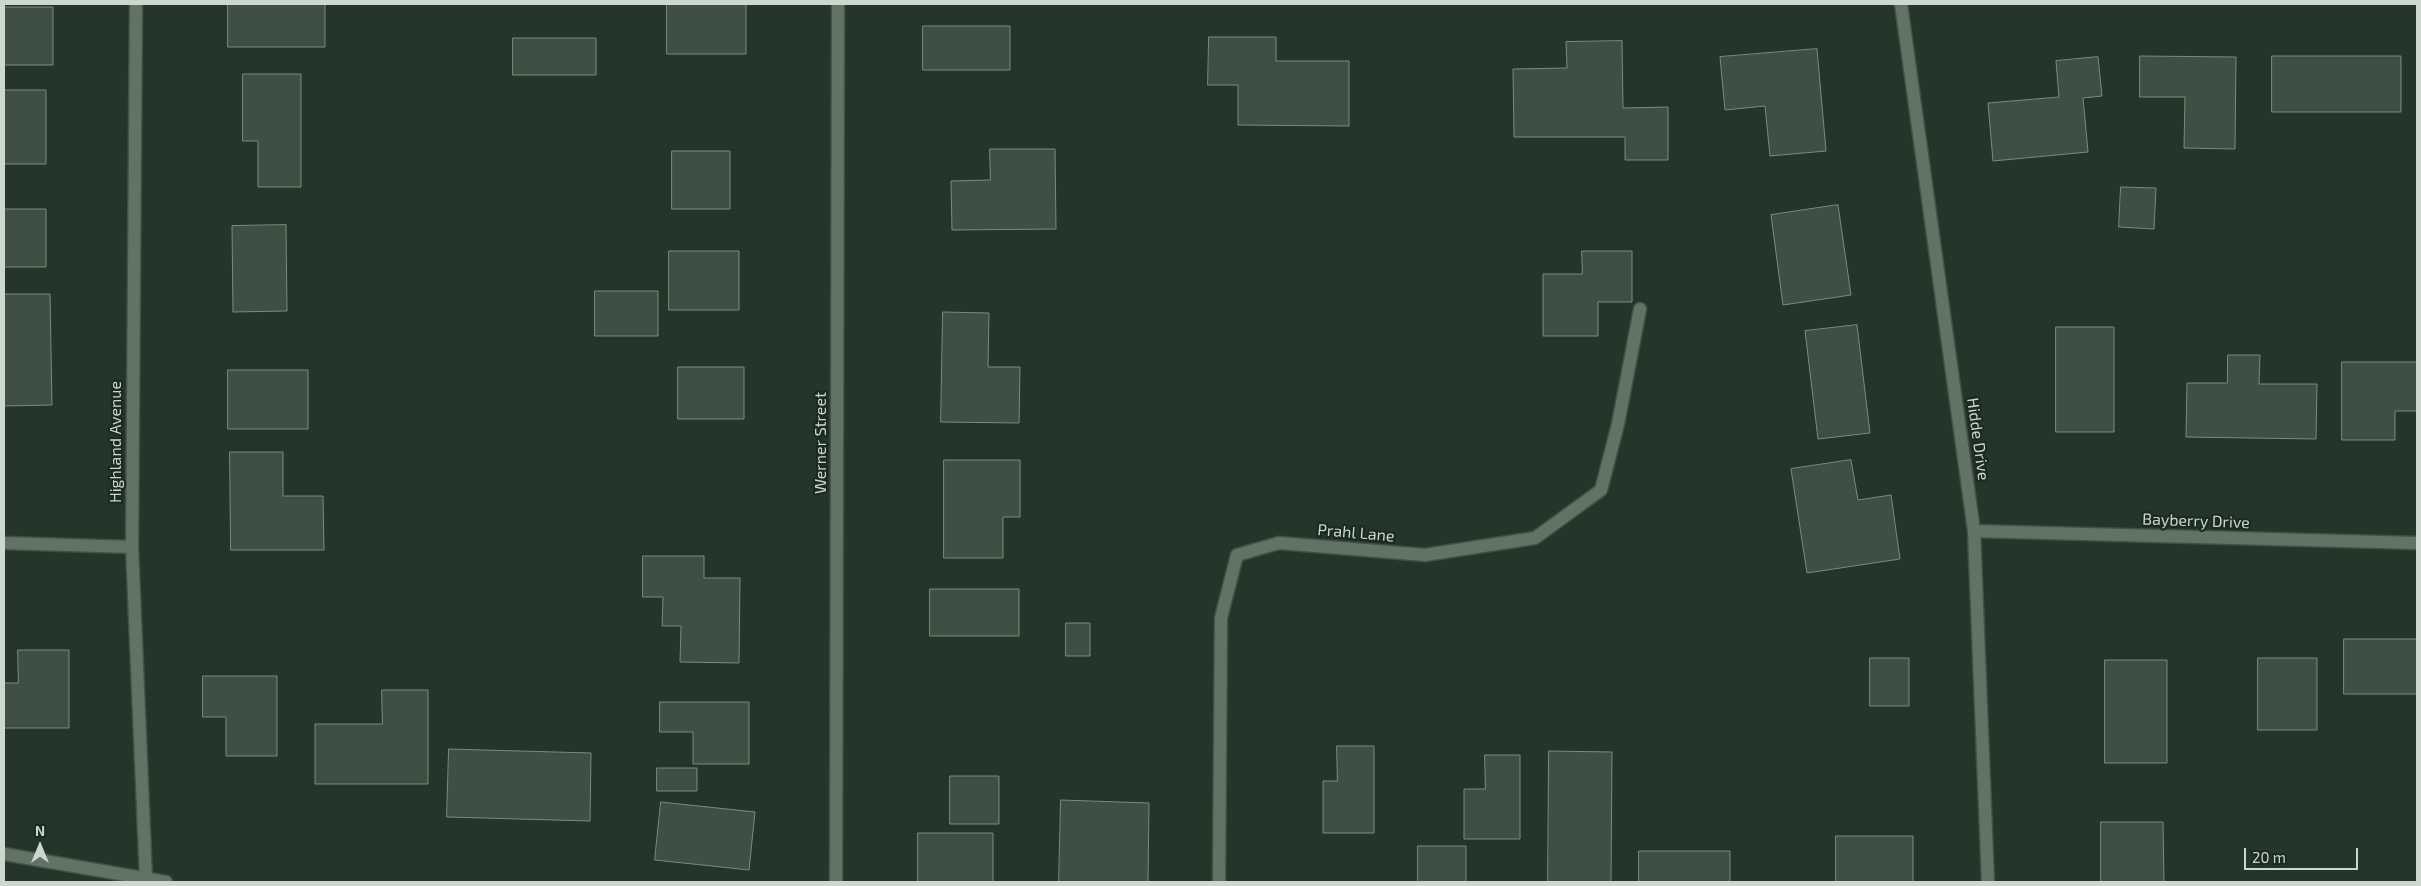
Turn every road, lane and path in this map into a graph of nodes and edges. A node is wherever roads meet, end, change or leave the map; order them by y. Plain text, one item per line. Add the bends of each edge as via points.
1 (136, 4) edge
2 (838, 4) edge
3 (1902, 4) edge
4 (1640, 309) dead end
5 (1974, 531) junction
6 (2417, 543) edge
7 (4, 544) edge
8 (132, 547) junction
9 (4, 854) edge
10 (146, 879) junction
11 (166, 882) edge
12 (836, 882) edge
13 (1219, 882) edge
14 (1988, 882) edge

1 - 8 street, Highland Avenue
2 - 12 street, Werner Street
3 - 5 street, Hidde Drive
4 - 13 street, Prahl Lane via 1618,424 1600,490 1535,538 1425,555 1279,543 1237,555 1221,618
5 - 6 street, Bayberry Drive
5 - 14 street, Hidde Drive
7 - 8 street
8 - 10 street, Highland Avenue
9 - 10 street
10 - 11 street

